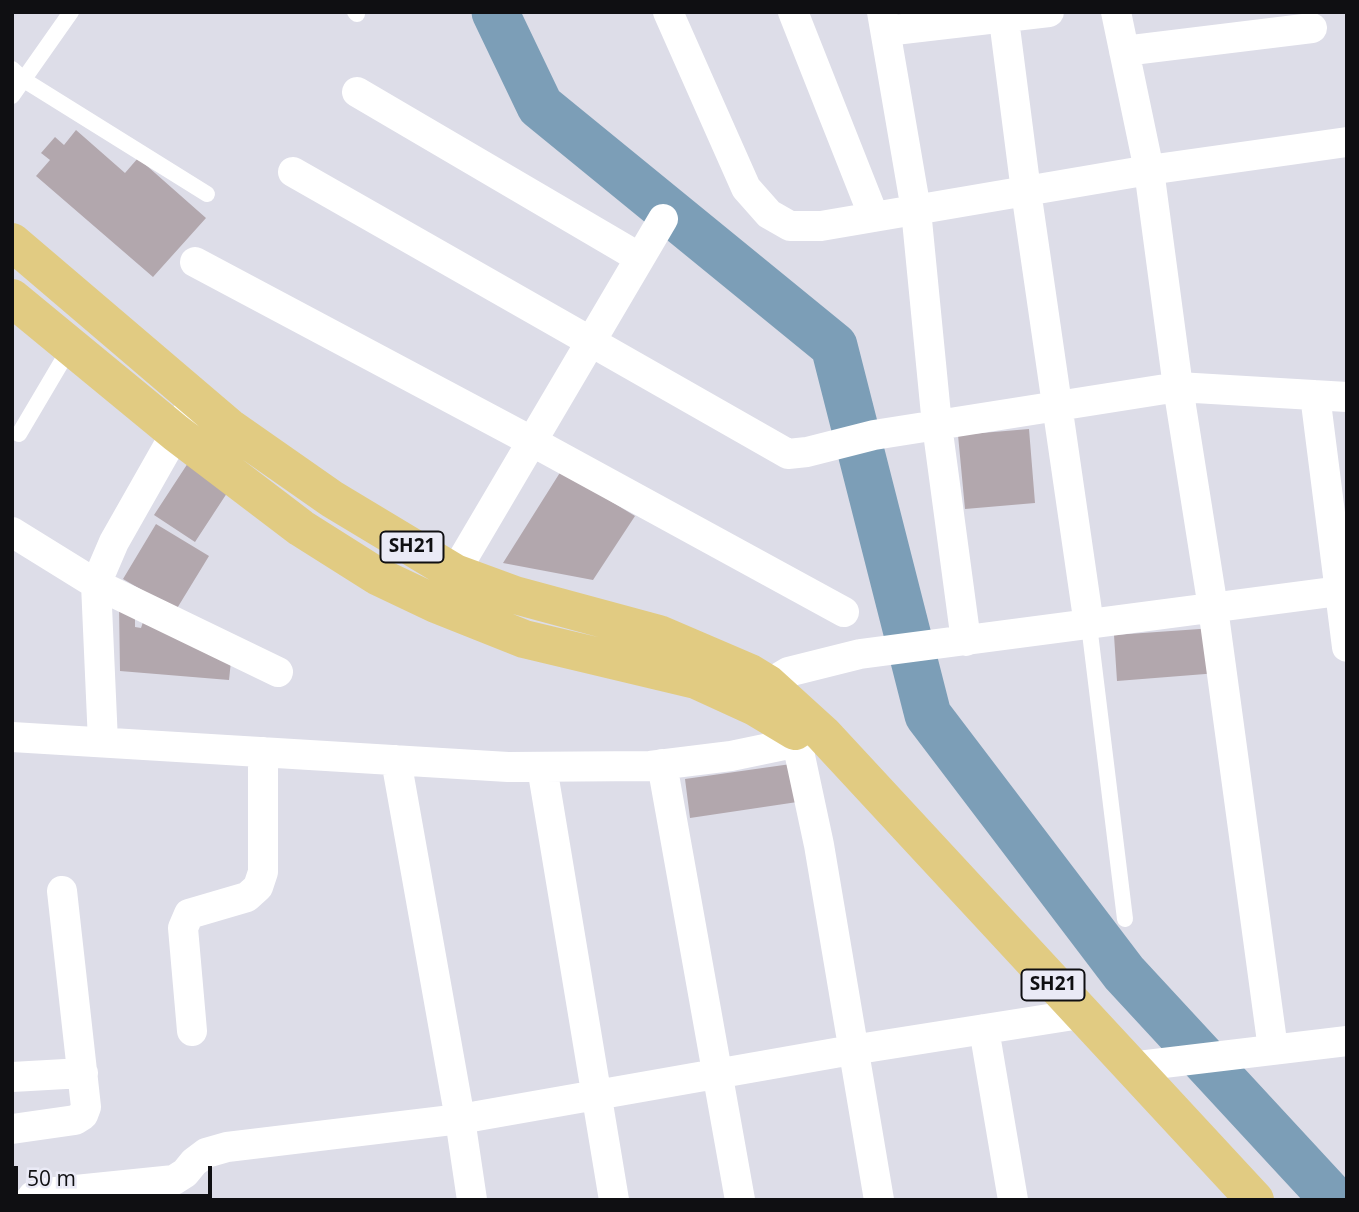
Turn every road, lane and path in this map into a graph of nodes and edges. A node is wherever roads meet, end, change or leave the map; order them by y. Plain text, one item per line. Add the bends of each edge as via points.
1 (71, 12) edge
2 (668, 12) edge
3 (793, 12) edge
4 (1049, 12) edge
5 (1116, 12) edge
6 (1004, 15) edge
7 (884, 21) edge
8 (1312, 28) dead end
9 (1124, 51) junction
10 (18, 75) edge
11 (357, 92) dead end
12 (12, 96) edge
13 (1347, 142) edge
14 (1149, 170) junction
15 (293, 172) dead end
16 (1026, 191) junction
17 (207, 194) dead end
18 (916, 210) junction
19 (874, 217) junction
20 (663, 219) dead end
21 (12, 242) edge
22 (640, 258) junction
23 (195, 262) dead end
24 (12, 298) edge
25 (591, 342) junction
26 (71, 346) junction
27 (1178, 387) junction
28 (1315, 395) junction
29 (1347, 397) edge
30 (195, 398) junction
31 (1059, 406) junction
32 (937, 425) junction
33 (176, 433) junction
34 (19, 435) dead end
35 (533, 442) junction
36 (12, 532) edge
37 (96, 584) junction
38 (446, 589) junction
39 (1343, 591) edge
40 (1213, 608) junction
41 (844, 612) dead end
42 (1089, 625) junction
43 (952, 643) junction
44 (1347, 648) edge
45 (278, 672) dead end
46 (762, 695) junction
47 (12, 737) edge
48 (803, 741) junction
49 (103, 742) junction
50 (263, 752) junction
51 (396, 760) junction
52 (662, 764) junction
53 (542, 766) junction
54 (852, 768) junction
55 (62, 891) dead end
56 (1125, 919) dead end
57 (1080, 1014) junction
58 (984, 1029) junction
59 (192, 1031) dead end
60 (1347, 1041) edge
61 (1273, 1049) junction
62 (852, 1050) junction
63 (1142, 1066) junction
64 (83, 1073) junction
65 (718, 1074) junction
66 (12, 1077) edge
67 (597, 1095) junction
68 (460, 1119) junction
69 (12, 1129) edge
70 (25, 1193) edge
71 (472, 1200) edge
72 (614, 1200) edge
73 (740, 1200) edge
74 (879, 1200) edge
75 (1013, 1200) edge
76 (1255, 1200) edge

1 - 10 lane
2 - 19 street via 746,188 769,214 790,226
3 - 19 street
4 - 6 street
5 - 9 street
6 - 7 street
6 - 16 street
7 - 18 street
8 - 9 street
9 - 14 street
10 - 12 lane
10 - 17 lane
11 - 22 street
13 - 14 street
14 - 16 street
14 - 27 street
15 - 25 street
16 - 18 street
16 - 31 street
18 - 19 street
18 - 32 street
20 - 22 street
21 - 30 main road, SH21
22 - 25 street
23 - 35 street
24 - 26 main road, SH21
25 - 32 street via 788,454
25 - 35 street
26 - 33 main road, SH21
26 - 34 lane
27 - 28 street
27 - 31 street
27 - 40 street
28 - 29 street
28 - 39 street
30 - 33 street
30 - 38 main road, SH21
31 - 32 street
31 - 42 street
32 - 43 street
33 - 37 street via 114,542
33 - 38 main road, SH21 via 301,528 377,576
35 - 38 street
35 - 41 street
36 - 37 street
37 - 45 street
37 - 49 street
38 - 46 main road, SH21 via 515,596 659,634 750,673
39 - 40 street
39 - 44 street
40 - 42 street
40 - 61 street
42 - 43 street
42 - 56 lane
43 - 46 street via 860,654 788,672
46 - 48 main road, SH21
46 - 54 main road, SH21 via 823,734
47 - 49 street
48 - 52 street
48 - 54 main road, SH21
48 - 62 street
49 - 50 street
50 - 51 street
50 - 59 street via 263,872 258,887 247,897 189,914 183,928
51 - 53 street
51 - 68 street
52 - 53 street
52 - 65 street
53 - 67 street
54 - 57 main road, SH21
55 - 64 street
57 - 58 street
57 - 63 main road, SH21
58 - 62 street
58 - 75 street
60 - 61 street
61 - 63 street
62 - 65 street
62 - 74 street
63 - 76 main road, SH21
64 - 66 street
64 - 69 street via 83,1115
65 - 67 street
65 - 73 street
67 - 68 street
67 - 72 street
68 - 70 street via 227,1147 206,1153 174,1180
68 - 71 street

